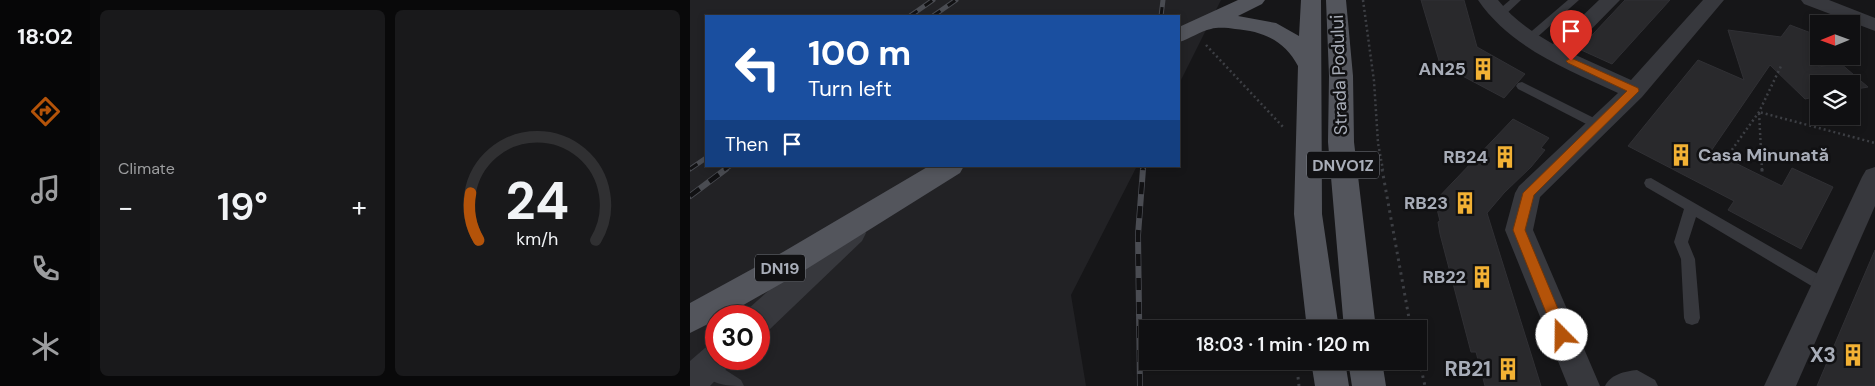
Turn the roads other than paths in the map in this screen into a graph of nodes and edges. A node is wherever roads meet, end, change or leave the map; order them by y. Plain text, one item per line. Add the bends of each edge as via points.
1 (1218, 0) edge
2 (1255, 0) edge
3 (1311, 0) edge
4 (1336, 0) edge
5 (1516, 0) edge
6 (1574, 0) edge
7 (1610, 0) edge
8 (1714, 0) edge
9 (1811, 0) edge
10 (1494, 7) edge
11 (1875, 25) edge
12 (1193, 28) edge
13 (1530, 38) junction
14 (1555, 54) junction
15 (1310, 66) junction
16 (1522, 86) dead end
17 (1634, 91) junction
18 (1598, 125) junction
19 (949, 167) edge
20 (1875, 177) edge
21 (1651, 183) dead end
22 (1692, 207) junction
23 (870, 216) junction
24 (1825, 286) junction
25 (770, 309) edge
26 (1692, 318) dead end
27 (690, 319) edge
28 (1321, 320) edge
29 (1359, 320) edge
30 (707, 370) edge
31 (1329, 370) edge
32 (1366, 370) edge
33 (735, 386) edge
34 (1332, 386) edge
35 (1369, 386) edge
36 (1584, 386) edge
37 (1614, 386) edge
38 (1649, 386) edge
39 (1780, 386) edge

1 - 12 main road
2 - 12 main road
3 - 15 main road, Strada Podului / DNVO1Z
4 - 29 main road, Strada Podului / DNVO1Z via 1341,142
5 - 10 lane
6 - 13 lane
7 - 14 street
8 - 17 street
9 - 11 street
10 - 13 street via 1512,28
12 - 15 main road via 1242,22 1270,28 1291,40
13 - 14 street
14 - 17 street
15 - 28 main road, Strada Podului / DNVO1Z via 1308,214
16 - 18 lane
17 - 18 street
18 - 36 street via 1528,193 1519,230
19 - 23 main road, DN19
20 - 24 street
21 - 22 lane
22 - 24 lane
22 - 26 lane via 1681,242 1688,259
23 - 25 street
23 - 27 main road, DN19
24 - 39 street
30 - 33 lane
31 - 34 main road
32 - 35 main road
37 - 38 lane via 1637,378

